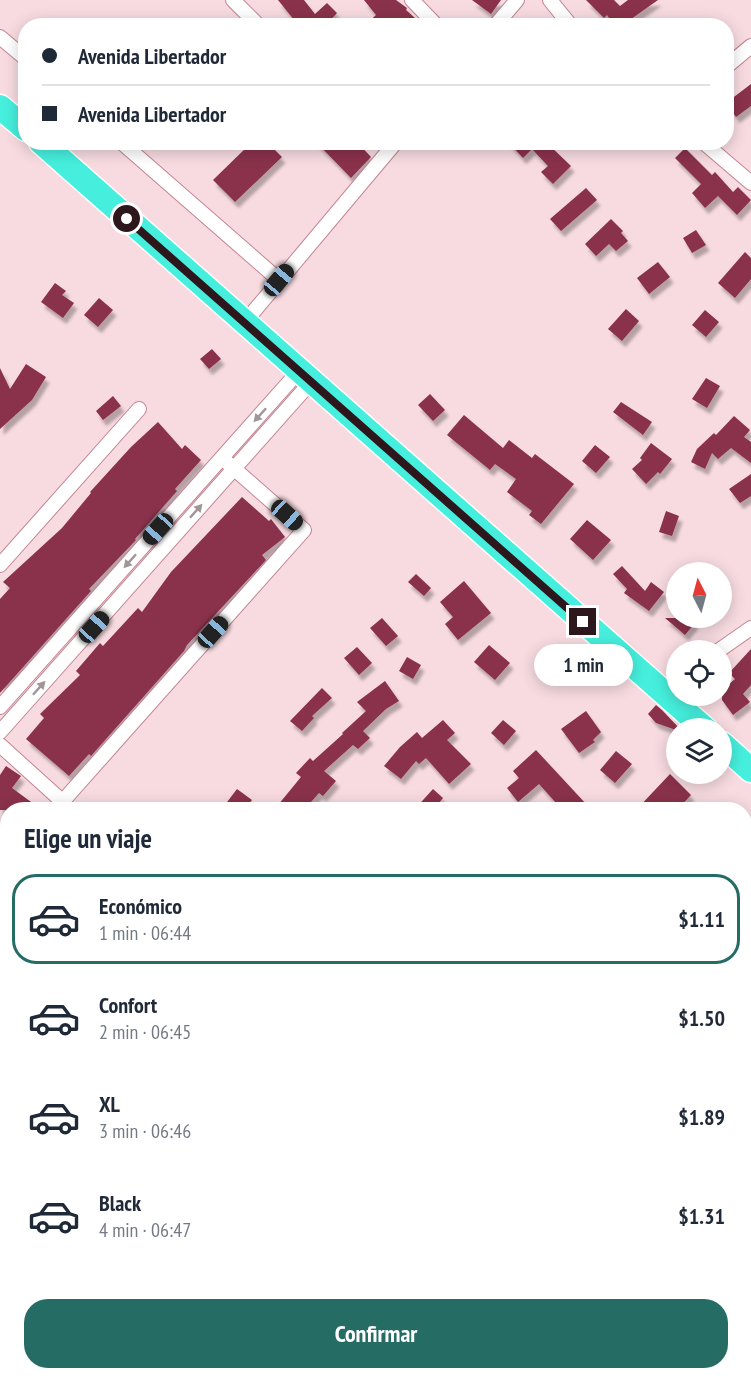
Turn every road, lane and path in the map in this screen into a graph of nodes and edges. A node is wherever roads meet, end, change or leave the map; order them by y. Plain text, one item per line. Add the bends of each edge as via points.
1 (233, 0) edge
2 (412, 0) edge
3 (517, 0) edge
4 (550, 0) edge
5 (252, 18) edge
6 (429, 18) edge
7 (502, 18) edge
8 (564, 18) edge
9 (0, 37) edge
10 (751, 46) edge
11 (18, 52) edge
12 (734, 60) edge
13 (2, 113) edge
14 (18, 124) edge
15 (49, 150) edge
16 (131, 150) edge
17 (384, 150) edge
18 (712, 150) edge
19 (751, 183) edge
20 (279, 280) junction
21 (243, 322) junction
22 (305, 377) junction
23 (139, 409) dead end
24 (222, 458) junction
25 (234, 469) junction
26 (0, 565) edge
27 (751, 628) edge
28 (732, 641) edge
29 (666, 683) edge
30 (686, 706) edge
31 (0, 707) edge
32 (696, 718) edge
33 (0, 732) edge
34 (0, 745) edge
35 (732, 753) edge
36 (751, 770) edge
37 (55, 802) edge
38 (63, 802) edge

1 - 5 street
2 - 6 street
3 - 7 street
4 - 8 street
9 - 11 street
10 - 12 street
13 - 14 highway
15 - 21 highway
16 - 20 street
17 - 20 street
18 - 19 street
20 - 21 street
21 - 22 highway
22 -> 24 street
22 - 25 street
22 - 29 highway
23 - 26 street
24 - 25 street
24 -> 31 street
33 -> 25 street
25 - 38 street via 304,530
27 - 28 street
30 - 32 highway
34 - 37 street
35 - 36 highway

